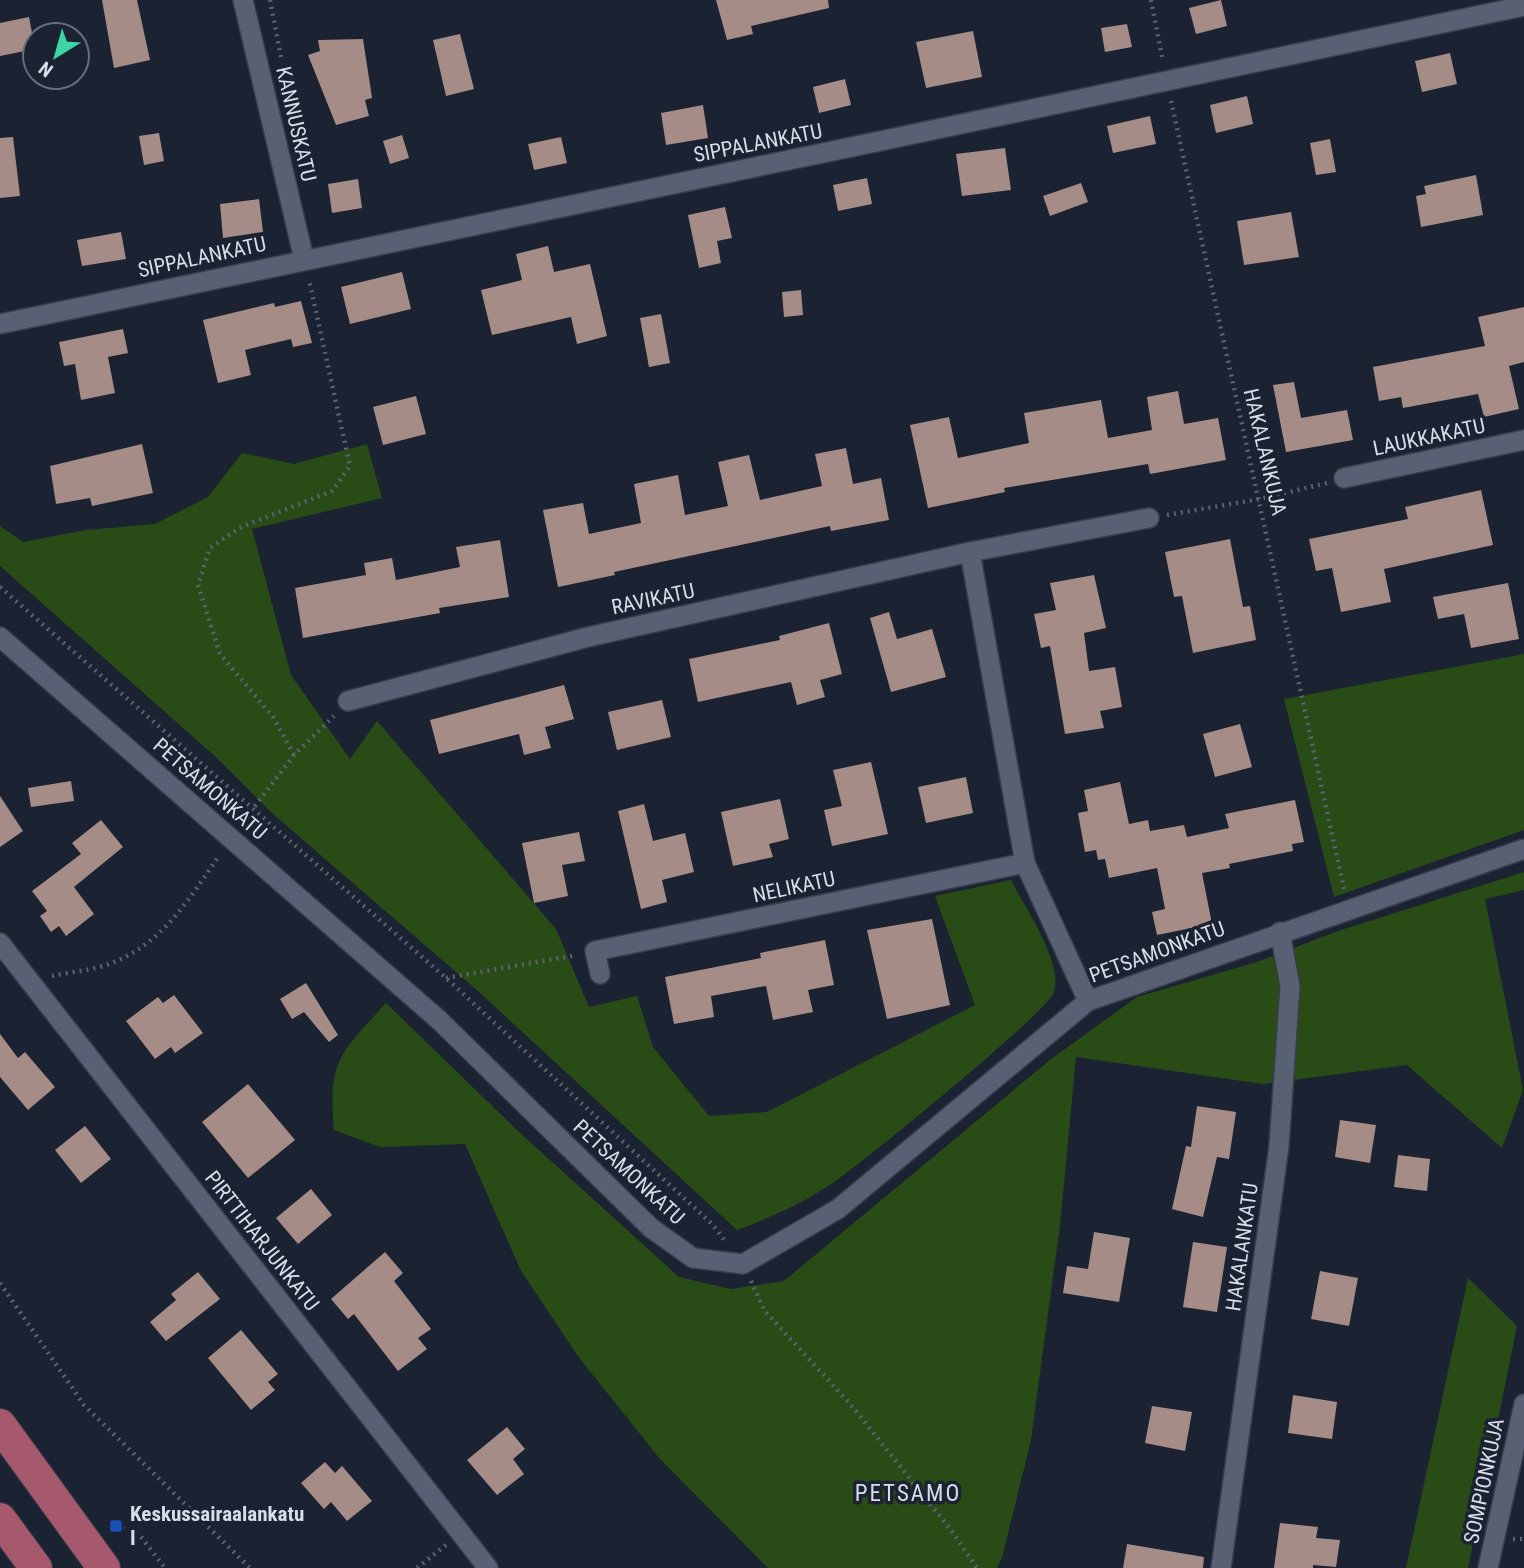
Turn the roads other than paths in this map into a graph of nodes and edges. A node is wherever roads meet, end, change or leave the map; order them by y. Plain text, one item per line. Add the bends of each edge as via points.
1 (243, 0) edge
2 (1524, 6) edge
3 (304, 259) junction
4 (0, 324) edge
5 (1524, 440) edge
6 (1344, 478) road end
7 (1149, 518) road end
8 (970, 552) junction
9 (0, 637) edge
10 (348, 701) road end
11 (1524, 849) edge
12 (1025, 863) junction
13 (1280, 932) junction
14 (0, 943) edge
15 (600, 974) dead end
16 (1088, 1001) junction
17 (1524, 1404) edge
18 (0, 1425) edge
19 (0, 1519) edge
20 (36, 1568) edge
21 (104, 1568) edge
22 (488, 1568) edge
23 (1221, 1568) edge
24 (1488, 1568) edge

1 - 3 street, KANNUSKATU
2 - 3 street, SIPPALANKATU via 1167,84
3 - 4 street, SIPPALANKATU
5 - 6 street, LAUKKAKATU
7 - 8 street, RAVIKATU
8 - 10 street, RAVIKATU via 588,637
8 - 12 street
9 - 16 street, PETSAMONKATU via 439,1020 651,1228 694,1258 743,1264 838,1209
11 - 13 street, PETSAMONKATU
12 - 15 street, NELIKATU via 595,951
12 - 16 street
13 - 16 street, PETSAMONKATU
13 - 23 street, HAKALANKATU via 1290,986 1279,1146
14 - 22 street, PIRTTIHARJUNKATU
17 - 24 street, SOMPIONKUJA
18 - 21 main road
19 - 20 main road

